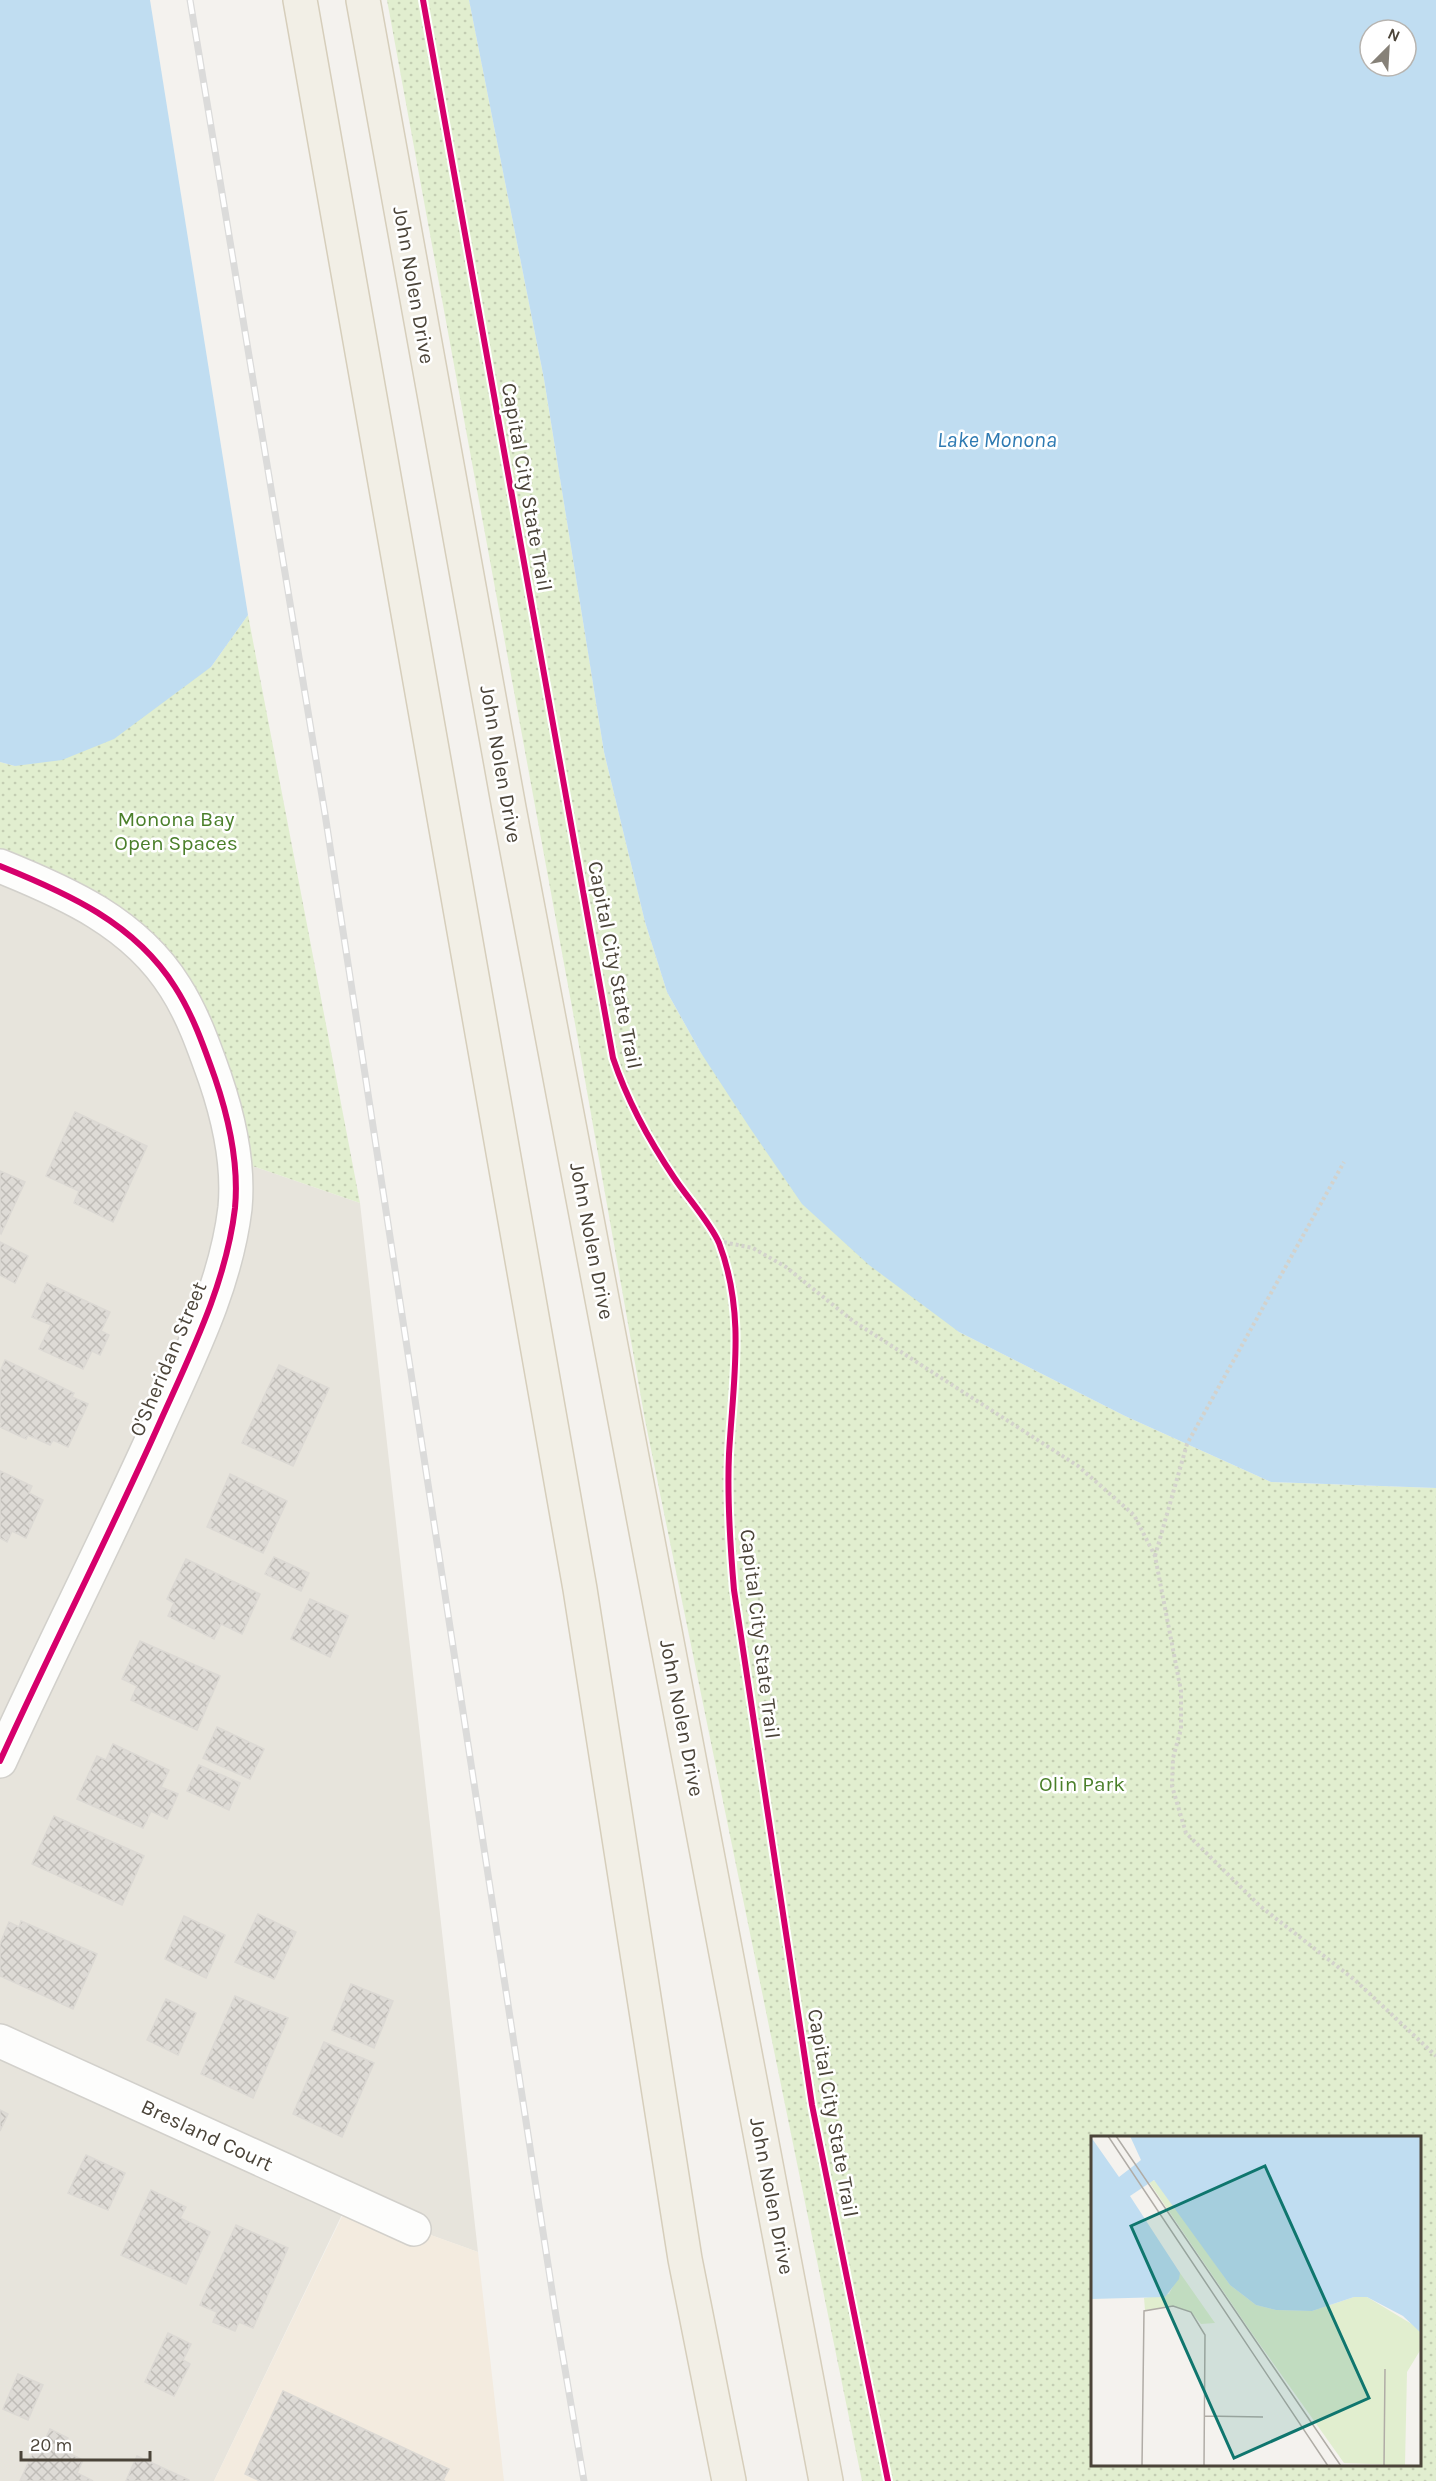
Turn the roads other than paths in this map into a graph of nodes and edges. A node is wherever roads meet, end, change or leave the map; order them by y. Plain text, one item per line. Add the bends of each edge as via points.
1 (300, 0) edge
2 (363, 0) edge
3 (0, 866) edge
4 (0, 1761) edge
5 (0, 2041) edge
6 (414, 2229) dead end
7 (729, 2481) edge
8 (826, 2481) edge

1 - 7 main road via 576,1565 685,2259
2 - 8 main road, John Nolen Drive via 511,819
3 - 4 street, O'Sheridan Street via 97,911 148,952 174,984 202,1042 221,1095 235,1160 231,1234 202,1330
5 - 6 street, Bresland Court

